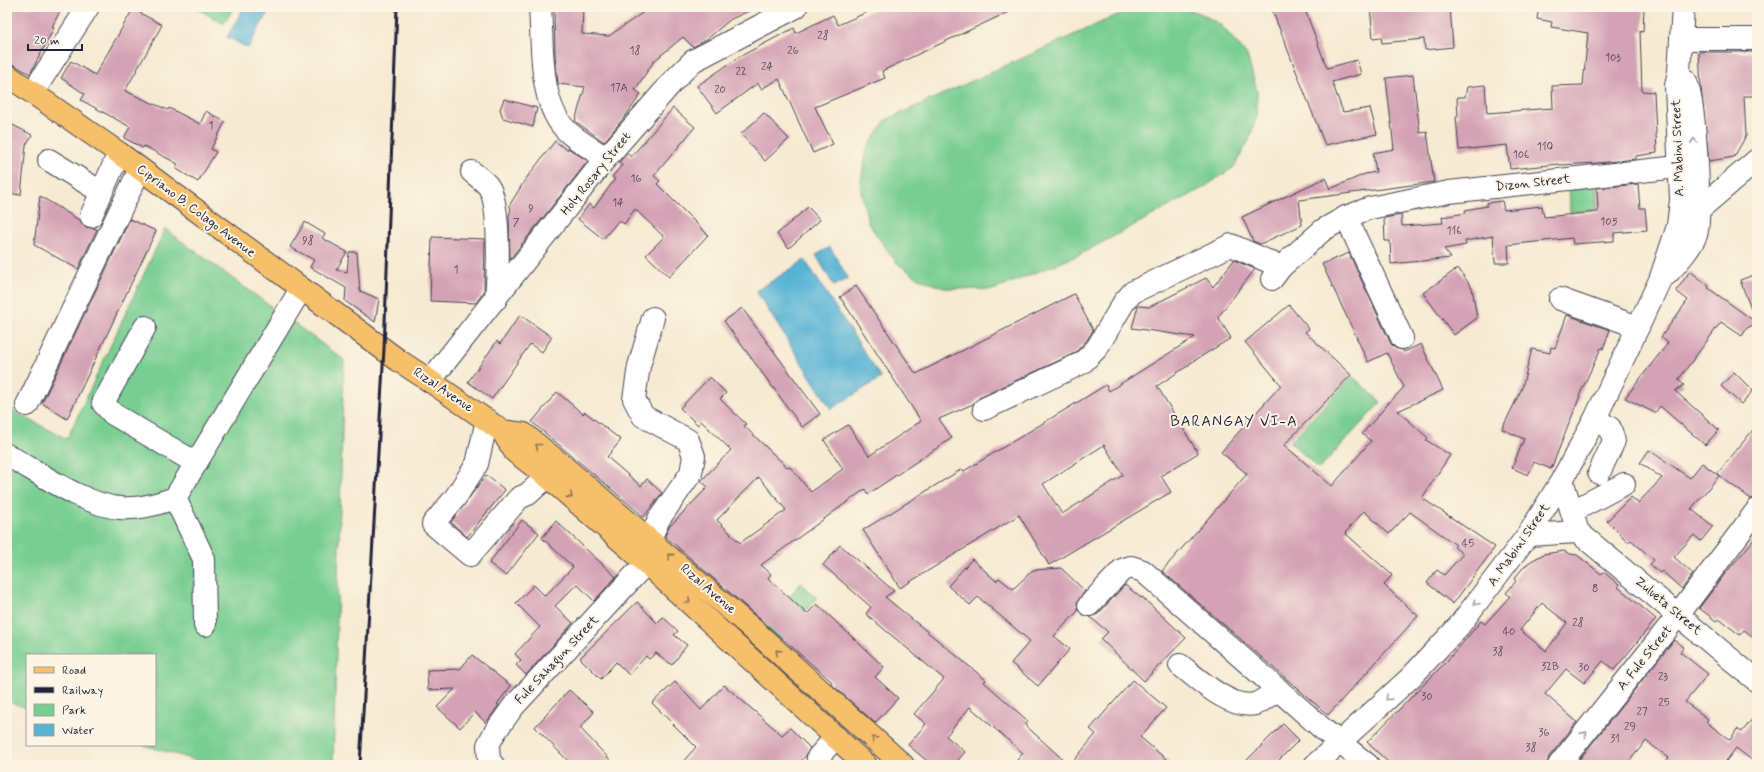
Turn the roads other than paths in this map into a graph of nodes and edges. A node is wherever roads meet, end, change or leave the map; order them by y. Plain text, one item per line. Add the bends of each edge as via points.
1 (88, 7) edge
2 (540, 7) edge
3 (796, 7) edge
4 (1682, 7) edge
5 (1681, 39) junction
6 (1757, 40) edge
7 (7, 75) edge
8 (33, 92) junction
9 (118, 153) junction
10 (606, 158) junction
11 (49, 160) dead end
12 (1757, 160) edge
13 (1688, 166) junction
14 (140, 169) junction
15 (472, 172) dead end
16 (1757, 176) edge
17 (102, 192) junction
18 (1699, 211) junction
19 (91, 216) dead end
20 (1346, 217) junction
21 (1683, 231) junction
22 (301, 289) junction
23 (496, 299) junction
24 (1560, 299) dead end
25 (653, 318) dead end
26 (145, 327) dead end
27 (1638, 327) junction
28 (1402, 338) dead end
29 (384, 349) joint
30 (430, 381) junction
31 (27, 405) dead end
32 (984, 410) dead end
33 (1595, 419) junction
34 (494, 426) junction
35 (7, 455) edge
36 (196, 463) junction
37 (554, 470) junction
38 (1599, 473) dead end
39 (1562, 480) junction
40 (1624, 484) dead end
41 (175, 498) junction
42 (1757, 510) edge
43 (1575, 521) junction
44 (1528, 535) junction
45 (650, 539) junction
46 (646, 563) junction
47 (1090, 605) dead end
48 (1679, 614) junction
49 (205, 625) dead end
50 (748, 625) junction
51 (732, 642) junction
52 (1180, 666) dead end
53 (1757, 681) edge
54 (1278, 689) junction
55 (823, 693) junction
56 (808, 710) junction
57 (836, 737) junction
58 (1340, 743) junction
59 (898, 763) edge
60 (493, 765) edge
61 (818, 765) edge
62 (866, 765) edge
63 (1315, 765) edge
64 (1368, 765) edge
65 (1559, 765) edge

1 - 8 street
2 - 10 street via 544,72 551,110 568,132
3 - 10 street, Holy Rosary Street via 694,62 675,79
4 - 5 street, A. Mabini Street
5 - 6 street
5 - 13 street, A. Mabini Street via 1676,86
7 - 8 main road, Cipriano B. Colago Avenue
8 - 9 main road, Cipriano B. Colago Avenue
9 - 14 main road, Cipriano B. Colago Avenue
9 - 17 street
10 - 23 street, Holy Rosary Street
11 - 17 street
12 - 18 street
13 - 18 street, A. Mabini Street
13 - 20 street, Dizon Street via 1449,192 1370,208
13 - 21 street, A. Mabini Street via 1681,200
14 - 22 main road, Cipriano B. Colago Avenue
14 - 31 street
15 - 23 street via 488,186 493,197
16 - 21 street
17 - 19 street
18 - 21 street, A. Mabini Street
20 - 28 street
20 - 32 street, Dizon Street via 1323,230 1276,273 1231,245 1133,292 1124,302 1097,348 1082,363
21 - 27 street, A. Mabini Street via 1675,266 1660,280
22 - 29 main road, Cipriano B. Colago Avenue
22 - 36 street
23 - 30 street, Holy Rosary Street
24 - 27 street
25 - 45 street via 639,366 634,399 643,416 688,440 694,456 691,473 659,519
26 - 36 street via 103,403 113,414
27 - 33 street, A. Mabini Street
29 - 30 main road, Rizal Avenue
30 - 34 main road, Rizal Avenue
33 - 38 street via 1610,428 1614,441
33 - 39 street, A. Mabini Street
34 - 37 main road, Rizal Avenue via 515,452
34 - 37 street via 477,464 455,498 433,524 470,555 519,498 528,494
35 - 41 street via 94,503 121,509 152,505
36 - 41 street
37 - 45 main road, Rizal Avenue
37 -> 46 main road, Rizal Avenue
39 - 43 street
39 - 44 street, A. Mabini Street
40 - 43 street
41 - 49 street via 204,559
42 - 48 street, A. Fule Street
43 - 44 street
43 - 48 street, Zulueta Street
44 -> 58 street, A. Mabini Street via 1458,627 1411,677
45 - 46 street
50 -> 45 main road, Rizal Avenue
46 -> 51 main road, Rizal Avenue
46 - 60 street, Fule Sahagun Street via 512,707 488,745 489,761
47 - 54 street via 1122,570 1131,567 1142,571
48 - 53 street, Zulueta Street
65 -> 48 street, A. Fule Street
50 - 51 main road
55 -> 50 main road, Rizal Avenue
51 - 56 main road, Rizal Avenue
52 - 54 street via 1226,699 1239,703 1255,704
54 - 58 street
55 - 56 main road
59 -> 55 main road, Rizal Avenue
56 - 57 main road, Rizal Avenue
57 - 61 street via 818,757
57 - 62 main road, Rizal Avenue
58 - 63 street, A. Mabini Street
58 - 64 street

